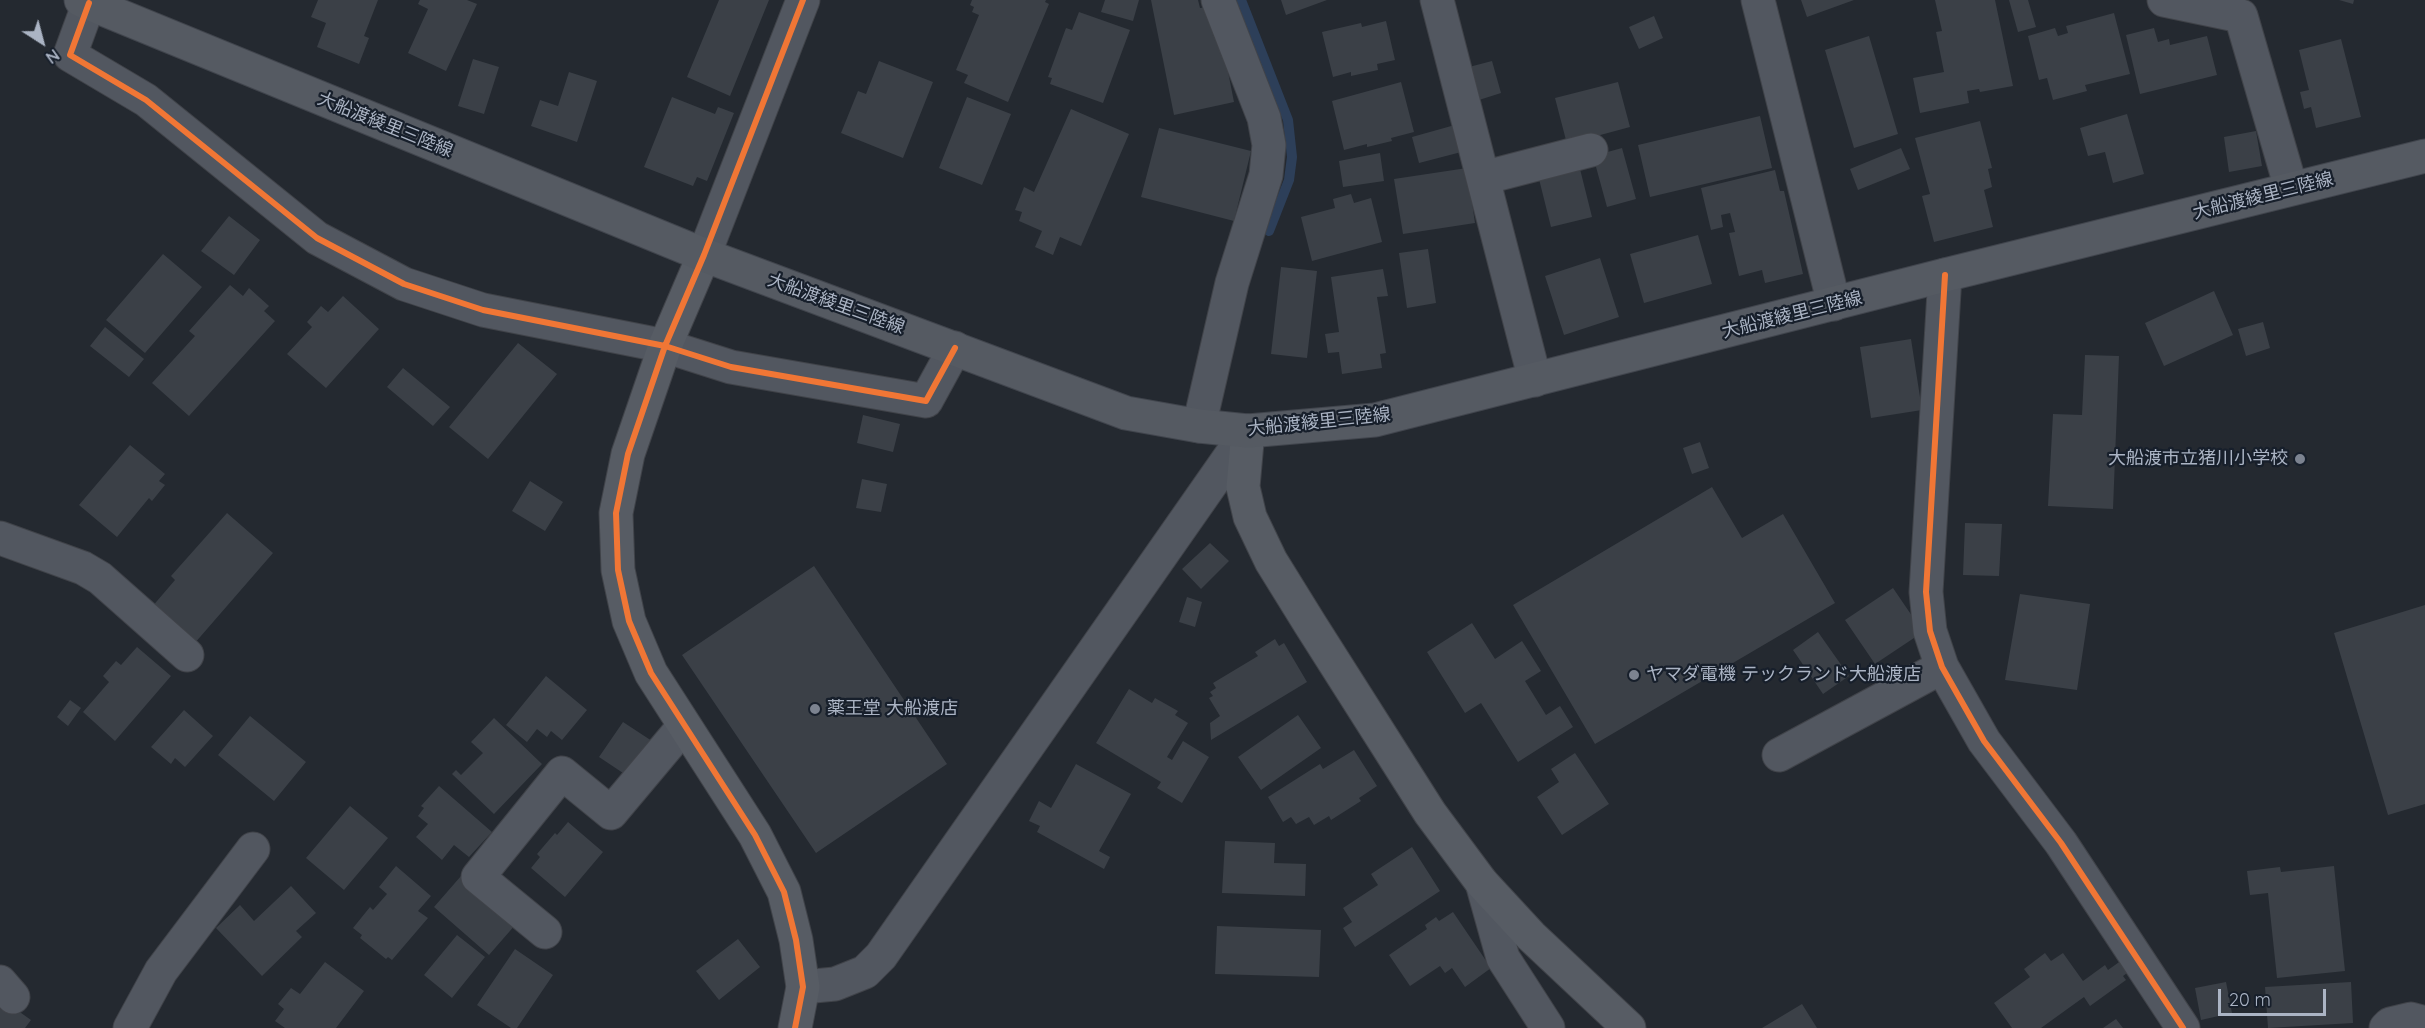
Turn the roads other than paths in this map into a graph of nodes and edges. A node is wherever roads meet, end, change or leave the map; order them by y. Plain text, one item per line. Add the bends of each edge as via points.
1 (804, 0) edge
2 (1218, 0) edge
3 (1437, 0) edge
4 (1758, 0) edge
5 (2164, 0) edge
6 (85, 2) edge
7 (2243, 8) edge
8 (1591, 150) dead end
9 (2425, 156) edge
10 (1483, 178) junction
11 (2291, 189) junction
12 (704, 255) junction
13 (1945, 275) junction
14 (1834, 304) junction
15 (665, 346) junction
16 (954, 348) junction
17 (1535, 381) junction
18 (1199, 426) junction
19 (1248, 430) junction
20 (0, 538) edge
21 (187, 654) dead end
22 (1942, 667) junction
23 (684, 726) junction
24 (1779, 755) dead end
25 (253, 849) dead end
26 (1482, 883) junction
27 (545, 932) dead end
28 (803, 987) junction
29 (2425, 1023) edge
30 (130, 1028) edge
31 (795, 1028) edge
32 (1548, 1028) edge
33 (1629, 1028) edge
34 (2183, 1028) edge
35 (2386, 1028) edge

1 - 12 street
2 - 18 street via 1264,118 1269,145 1266,175 1232,283
3 - 10 street
4 - 14 street
5 - 7 street
6 - 12 main road, 大船渡綾里三陸線
6 - 15 street via 70,55 146,100 317,238 404,284 483,310
7 - 11 street
8 - 10 street
9 - 11 main road, 大船渡綾里三陸線
10 - 17 street
11 - 13 main road, 大船渡綾里三陸線
12 - 15 street
12 - 16 main road, 大船渡綾里三陸線
13 - 14 main road, 大船渡綾里三陸線
13 - 22 street via 1926,592 1930,631
14 - 17 main road, 大船渡綾里三陸線
15 - 16 street via 731,367 926,401
15 - 23 street via 628,454 616,513 618,570 629,621 651,673
16 - 18 main road, 大船渡綾里三陸線 via 1126,413
17 - 19 main road, 大船渡綾里三陸線 via 1375,420
18 - 19 main road, 大船渡綾里三陸線
19 - 26 street via 1244,487 1250,518 1271,561 1430,813
19 - 28 street via 881,956 865,972 836,984
20 - 21 street via 100,578
22 - 24 street
22 - 34 street via 1984,741 2061,843
23 - 27 street via 612,813 562,773 478,877
23 - 28 street via 755,835 784,892
25 - 30 street via 161,971
26 - 32 street via 1503,958
26 - 33 street via 1531,936
28 - 31 street
29 - 35 street via 2411,1019

